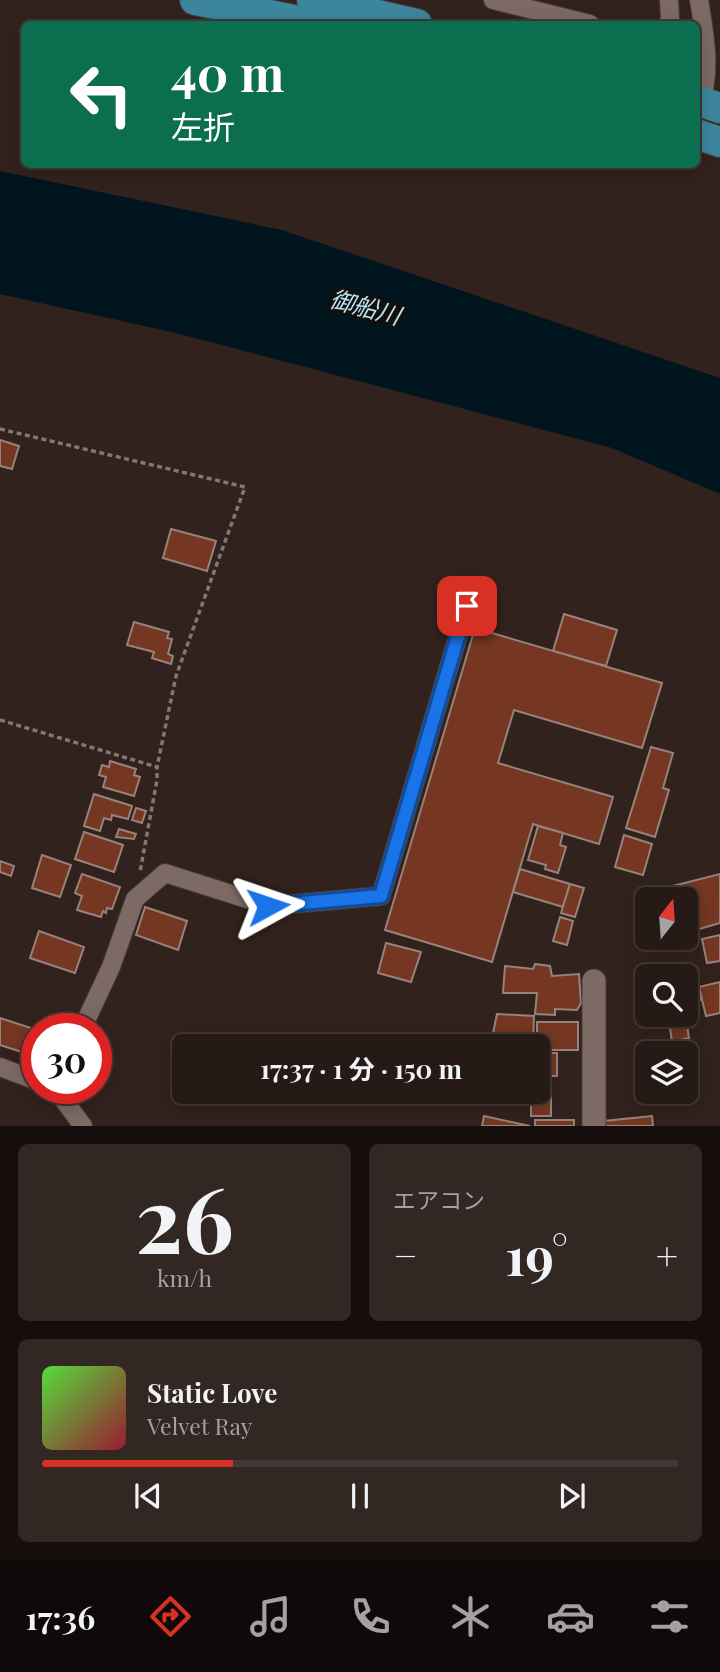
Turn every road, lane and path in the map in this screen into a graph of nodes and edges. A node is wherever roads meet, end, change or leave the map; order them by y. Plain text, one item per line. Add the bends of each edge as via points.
1 (195, 0) edge
2 (312, 0) edge
3 (494, 0) edge
4 (669, 0) edge
5 (699, 0) edge
6 (299, 21) edge
7 (404, 21) edge
8 (578, 21) edge
9 (669, 21) edge
10 (704, 106) edge
11 (700, 135) edge
12 (720, 142) edge
13 (0, 429) edge
14 (467, 606) dead end
15 (0, 720) edge
16 (157, 767) junction
17 (135, 898) junction
18 (594, 981) dead end
19 (90, 1013) edge
20 (0, 1067) edge
21 (21, 1075) edge
22 (67, 1104) edge
23 (83, 1126) edge
24 (594, 1126) edge

1 - 6 highway
2 - 7 highway
3 - 8 street
4 - 9 street
5 - 10 street via 708,52
11 - 12 highway
13 - 16 path via 245,487 176,676
14 - 17 street via 381,896 268,906 165,873
15 - 16 path
16 - 17 path
17 - 19 street
18 - 24 street
20 - 21 street
22 - 23 street

